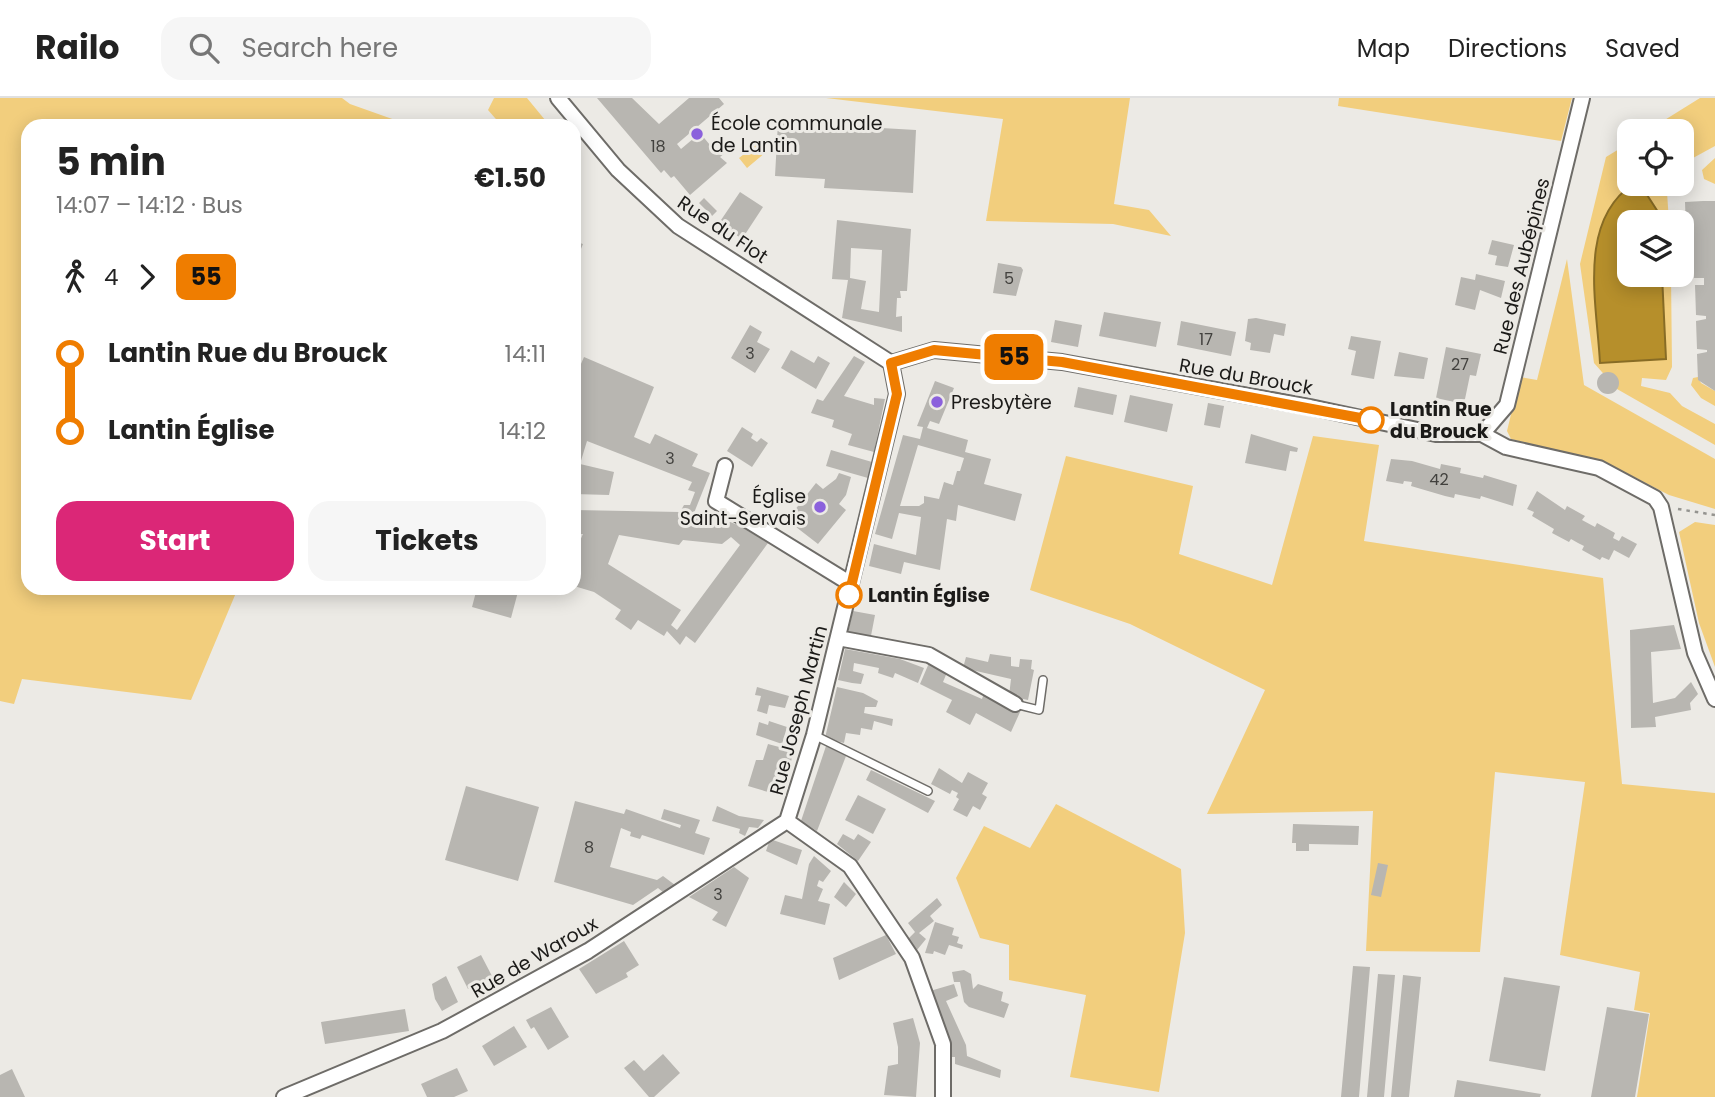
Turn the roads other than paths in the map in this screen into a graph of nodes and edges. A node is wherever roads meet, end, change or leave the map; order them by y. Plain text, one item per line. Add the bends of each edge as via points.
1 (558, 98) edge
2 (1582, 98) edge
3 (576, 119) edge
4 (581, 126) edge
5 (891, 363) junction
6 (1482, 434) junction
7 (725, 466) dead end
8 (851, 584) junction
9 (838, 638) junction
10 (1044, 680) dead end
11 (1715, 699) edge
12 (1015, 704) joint
13 (814, 735) junction
14 (928, 791) dead end
15 (787, 821) junction
16 (284, 1097) edge
17 (943, 1097) edge

1 - 3 street, Rue du Flot
2 - 6 street, Rue des Aubépines via 1507,405
4 - 5 street, Rue du Flot via 618,170 678,226
5 - 6 street, Rue du Brouck via 934,350 1062,362 1436,434
5 - 8 street, Rue Joseph Martin via 897,394
6 - 11 street, Rue du Brouck via 1506,447 1599,468 1655,498 1661,507 1695,653
7 - 8 street via 716,501
8 - 9 street, Rue Joseph Martin
9 - 12 street via 929,655
9 - 13 street, Rue Joseph Martin
10 - 12 lane via 1039,710
13 - 14 lane
13 - 15 street, Rue Joseph Martin
15 - 16 street, Rue de Waroux via 588,951 503,998 442,1031
15 - 17 street via 850,866 912,957 943,1044

